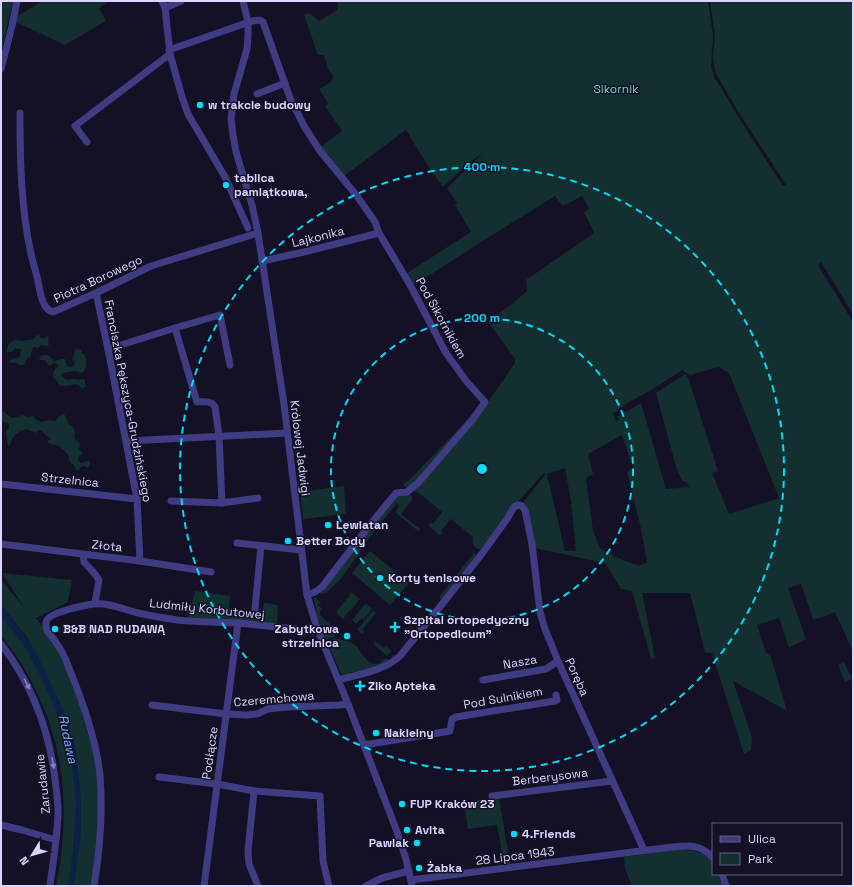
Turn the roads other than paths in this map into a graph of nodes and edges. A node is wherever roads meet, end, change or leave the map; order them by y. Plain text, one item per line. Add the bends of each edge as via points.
1 (17, 1) edge
2 (181, 1) edge
3 (243, 1) edge
4 (164, 4) edge
5 (248, 22) junction
6 (170, 52) junction
7 (1, 69) edge
8 (285, 83) junction
9 (257, 94) dead end
10 (20, 113) dead end
11 (87, 142) dead end
12 (248, 228) dead end
13 (258, 233) junction
14 (379, 233) junction
15 (262, 261) junction
16 (96, 293) junction
17 (175, 328) junction
18 (108, 349) junction
19 (230, 364) dead end
20 (287, 433) junction
21 (219, 436) junction
22 (127, 440) junction
23 (1, 484) edge
24 (258, 498) dead end
25 (137, 499) junction
26 (171, 501) dead end
27 (222, 503) junction
28 (237, 543) dead end
29 (1, 544) edge
30 (260, 546) junction
31 (302, 550) junction
32 (83, 555) junction
33 (140, 561) junction
34 (211, 572) dead end
35 (307, 595) junction
36 (95, 603) junction
37 (255, 609) dead end
38 (238, 623) junction
39 (316, 628) junction
40 (1, 644) edge
41 (558, 661) junction
42 (339, 680) junction
43 (483, 680) dead end
44 (556, 695) dead end
45 (348, 704) junction
46 (152, 705) dead end
47 (226, 714) junction
48 (364, 745) junction
49 (159, 777) dead end
50 (612, 780) junction
51 (217, 784) junction
52 (254, 791) junction
53 (492, 796) dead end
54 (1, 826) edge
55 (56, 840) junction
56 (644, 850) junction
57 (712, 857) edge
58 (409, 871) junction
59 (722, 875) edge
60 (412, 883) edge
61 (50, 886) edge
62 (94, 886) edge
63 (204, 886) edge
64 (258, 886) edge
65 (329, 886) edge
66 (366, 886) edge
67 (726, 886) edge

1 - 7 street
2 - 4 street
3 - 5 street, Królowej Jadwigi
4 - 6 street
5 - 6 street
5 - 8 street, Pod Sikornikiem via 263,22
5 - 13 street, Królowej Jadwigi via 247,50 234,94 232,127 236,152
6 - 11 street via 76,126
6 - 12 street via 188,114 225,177
8 - 9 street
8 - 14 street, Pod Sikornikiem via 293,105 320,151 358,196
10 - 16 street, Piotra Borowego via 26,226 43,301 46,308 53,312
13 - 15 street, Królowej Jadwigi
13 - 16 street, Piotra Borowego via 151,266
14 - 15 street, Lajkonika
14 - 35 street, Pod Sikornikiem via 446,353 485,402 418,483 407,492 396,493 322,587
15 - 20 street, Królowej Jadwigi
16 - 18 street, Franciszka Pększyca-Grudzińskiego
17 - 18 street
17 - 19 street via 220,316
17 - 21 street via 197,402 209,402 214,405
18 - 22 street, Franciszka Pększyca-Grudzińskiego
20 - 21 street
20 - 31 street, Królowej Jadwigi
21 - 22 street
21 - 27 street
22 - 25 street, Franciszka Pększyca-Grudzińskiego
23 - 25 street, Strzelnica
24 - 27 street
25 - 33 street, Franciszka Pększyca-Grudzińskiego
26 - 27 street
28 - 30 street
29 - 32 street, Złota
30 - 31 street
30 - 37 street
31 - 35 street, Królowej Jadwigi
32 - 33 street, Złota
32 - 36 street via 84,562 98,580
33 - 34 street, Złota
35 - 39 street, Królowej Jadwigi
36 - 38 street, Ludmiły Korbutowej via 179,620
36 - 62 street, Ludmiły Korbutowej via 50,616 46,621 47,631 67,661 82,701 100,775 100,841
38 - 39 street, Ludmiły Korbutowej via 306,630
38 - 47 street, Podłącze
39 - 42 street, Królowej Jadwigi
40 -> 55 street, Zarudawie via 29,688 47,738 58,800
41 - 42 street, Poręba via 540,612 525,510 518,505 400,656 382,667
41 - 43 street, Nasza via 546,669
41 - 50 street, Poręba
42 - 45 street, Królowej Jadwigi
44 - 48 street, Pod Sulnikiem via 555,701 452,719 450,731
45 - 47 street, Czeremchowa via 282,707 247,715
45 - 48 street, Królowej Jadwigi
46 - 47 street, Czeremchowa
47 - 51 street, Podłącze
48 - 58 street, Królowej Jadwigi
49 - 51 street
50 - 53 street, Berberysowa
50 - 56 street, Poręba
51 - 52 street
51 - 63 street, Podłącze
52 - 64 street via 248,851
52 - 65 street via 320,796 323,861
54 - 55 street
55 - 61 street, Zarudawie
56 - 57 street, 28 Lipca 1943 via 688,846 702,849
56 - 60 street, 28 Lipca 1943
58 - 60 street, Królowej Jadwigi
58 - 66 street via 382,878
59 - 67 street

